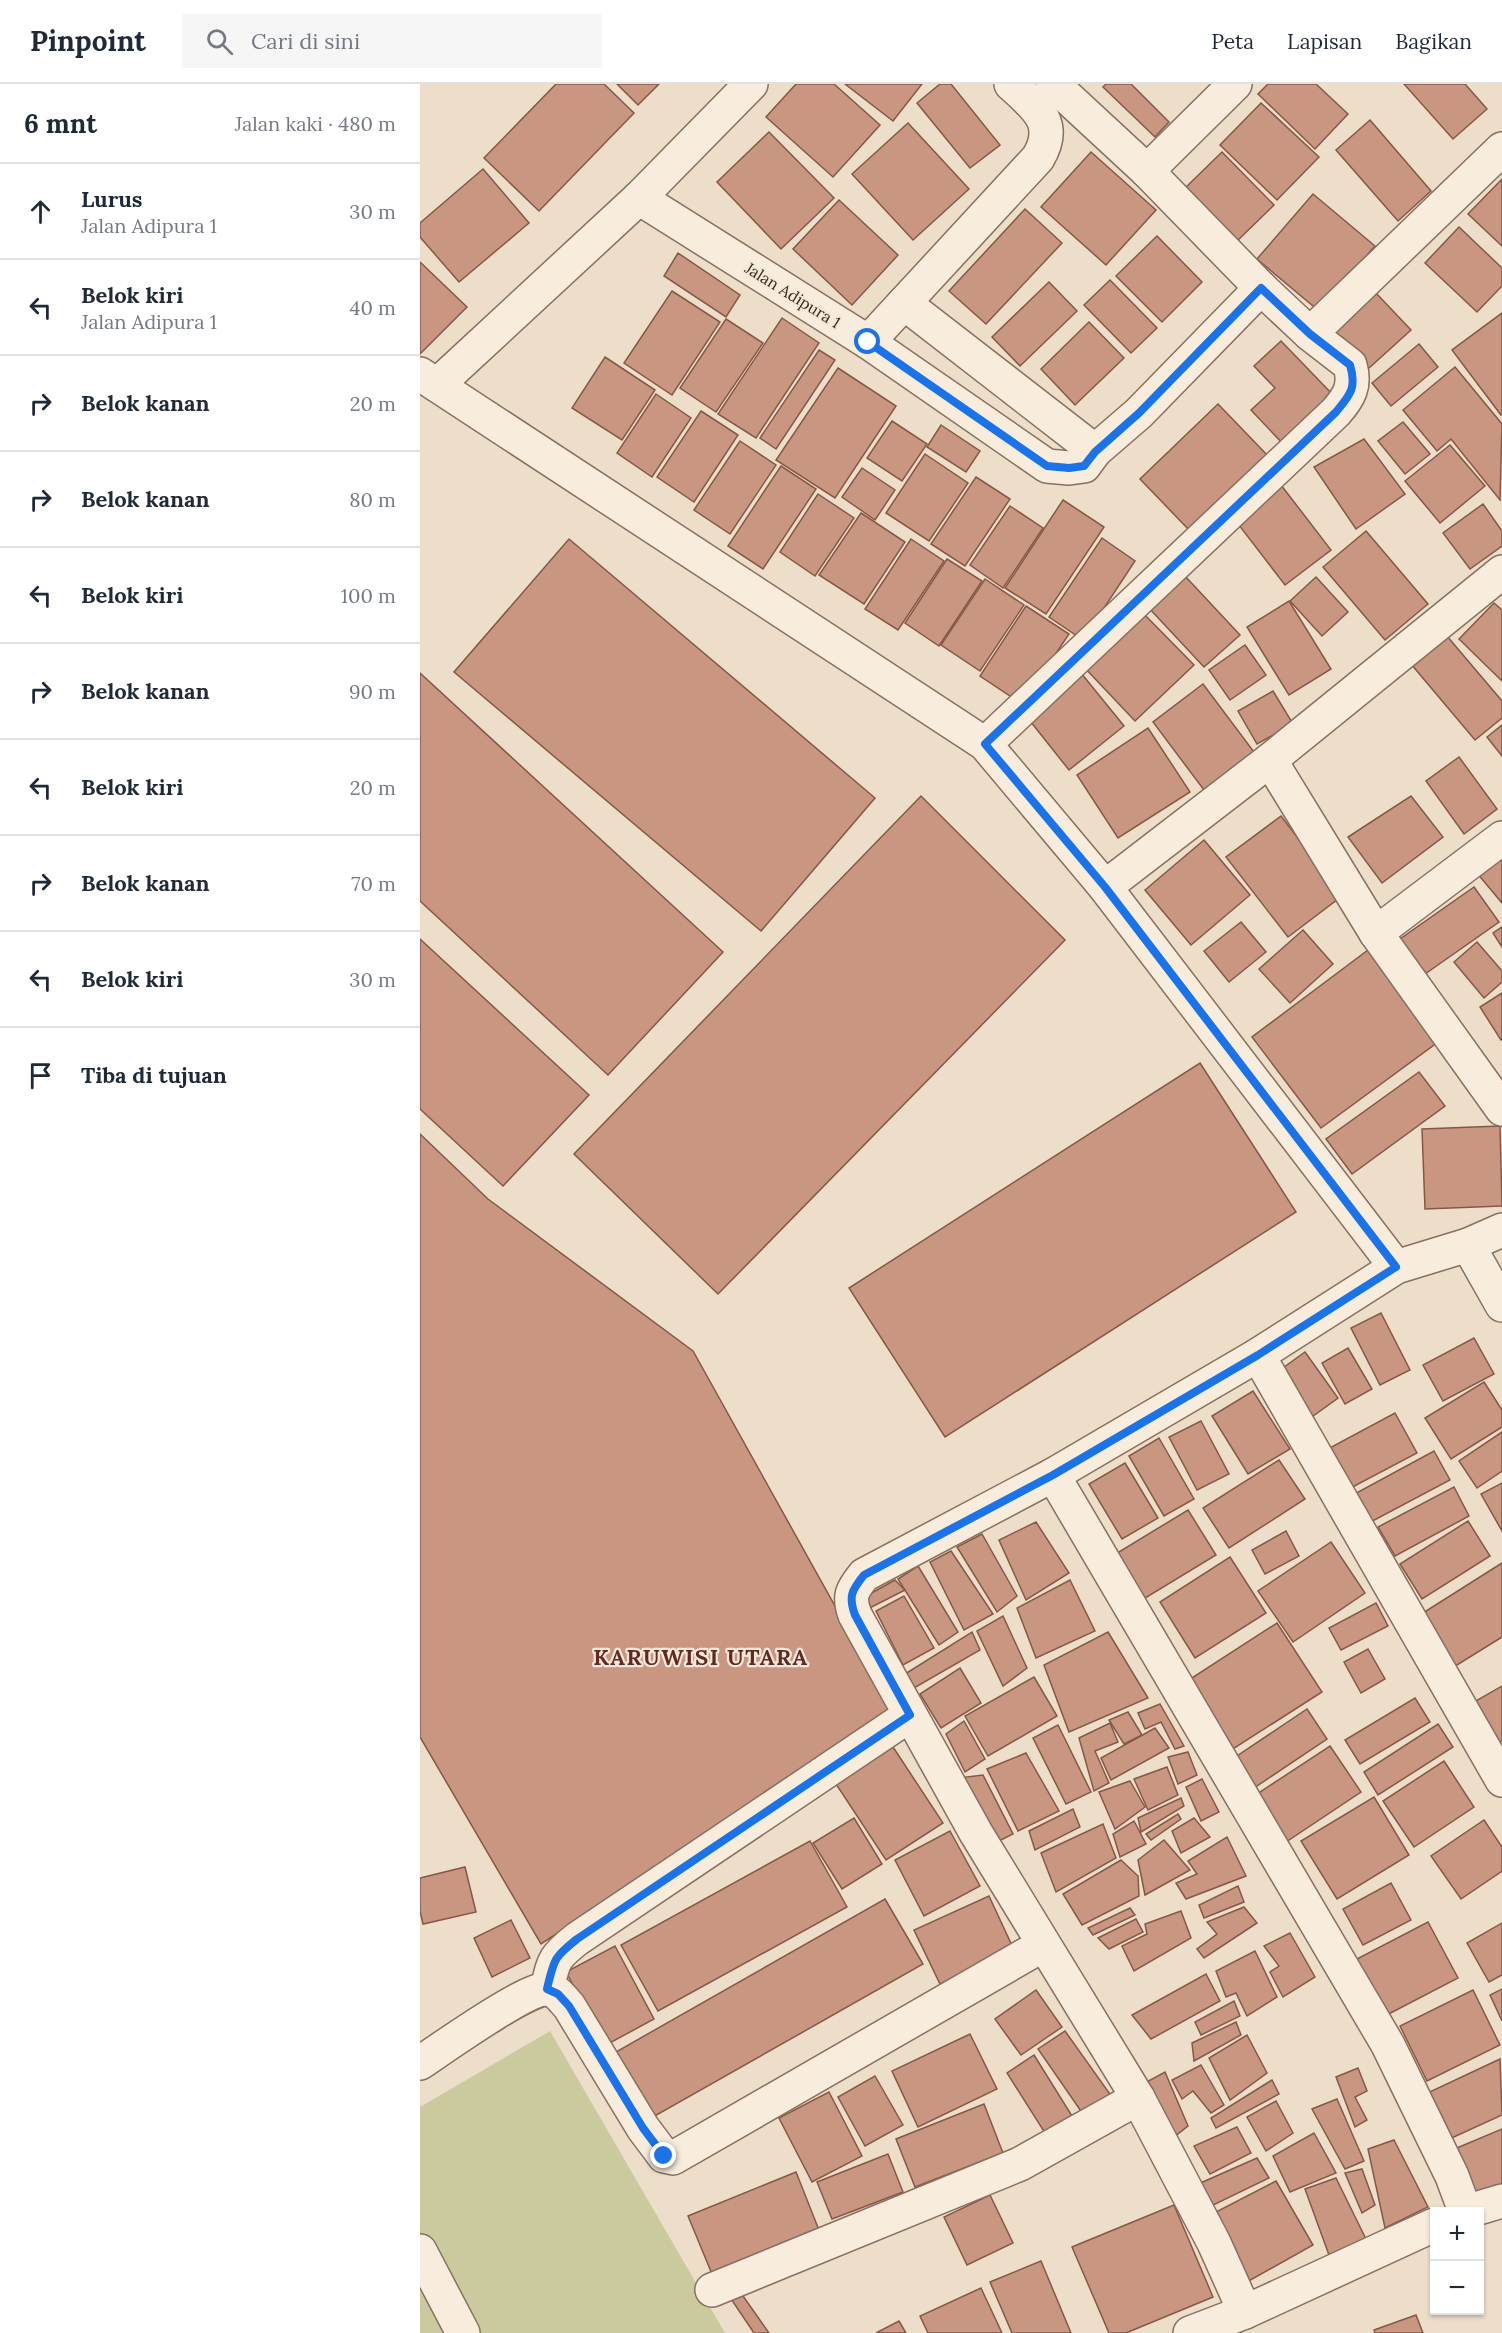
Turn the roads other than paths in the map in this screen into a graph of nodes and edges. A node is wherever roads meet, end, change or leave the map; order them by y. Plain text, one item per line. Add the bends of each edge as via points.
1 (751, 84) edge
2 (1011, 84) edge
3 (1053, 84) edge
4 (1234, 84) edge
5 (1502, 149) edge
6 (1147, 171) junction
7 (639, 198) junction
8 (1261, 288) junction
9 (904, 303) junction
10 (1310, 334) junction
11 (868, 342) junction
12 (429, 380) edge
13 (1095, 452) junction
14 (1502, 572) edge
15 (985, 744) junction
16 (1270, 760) junction
17 (1502, 838) edge
18 (1105, 887) junction
19 (1376, 933) junction
20 (1502, 1108) edge
21 (1502, 1230) edge
22 (1468, 1245) junction
23 (1396, 1267) junction
24 (1502, 1305) edge
25 (1258, 1355) junction
26 (1053, 1475) junction
27 (910, 1715) junction
28 (1502, 1780) edge
29 (1043, 1944) junction
30 (547, 1989) junction
31 (420, 2062) edge
32 (1138, 2098) junction
33 (1502, 2201) edge
34 (1464, 2207) edge
35 (1480, 2207) edge
36 (1430, 2227) edge
37 (420, 2251) edge
38 (712, 2290) dead end
39 (1245, 2312) junction
40 (463, 2333) edge
41 (1190, 2333) edge

1 - 7 street
2 - 9 street via 1040,111 1046,126 1043,149
3 - 6 street
4 - 6 street
5 - 10 street
6 - 8 street
7 - 11 street, Jalan Adipura 1
7 - 12 street
8 - 10 street
8 - 13 street, Jalan Adipura 1 via 1139,413
9 - 11 street
9 - 13 street
10 - 15 street via 1350,365 1350,396
11 - 13 street, Jalan Adipura 1 via 1047,466 1084,466
12 - 15 street
14 - 16 street
15 - 18 street
16 - 18 street
16 - 19 street
17 - 19 street
18 - 23 street
19 - 20 street
21 - 22 street
22 - 23 street
22 - 24 street
23 - 25 street
25 - 26 street
25 - 28 street
26 - 27 street via 864,1575 853,1588 851,1603 855,1615
26 - 34 street via 1388,2045 1452,2175
27 - 29 street
27 - 30 street via 577,1939 557,1955
29 - 30 street via 673,2158 664,2156 643,2128 569,2006
29 - 32 street
30 - 31 street via 514,2003
32 - 38 street via 1020,2164
32 - 39 street via 1214,2243
33 - 35 street
36 - 39 street
37 - 40 street
39 - 41 street

